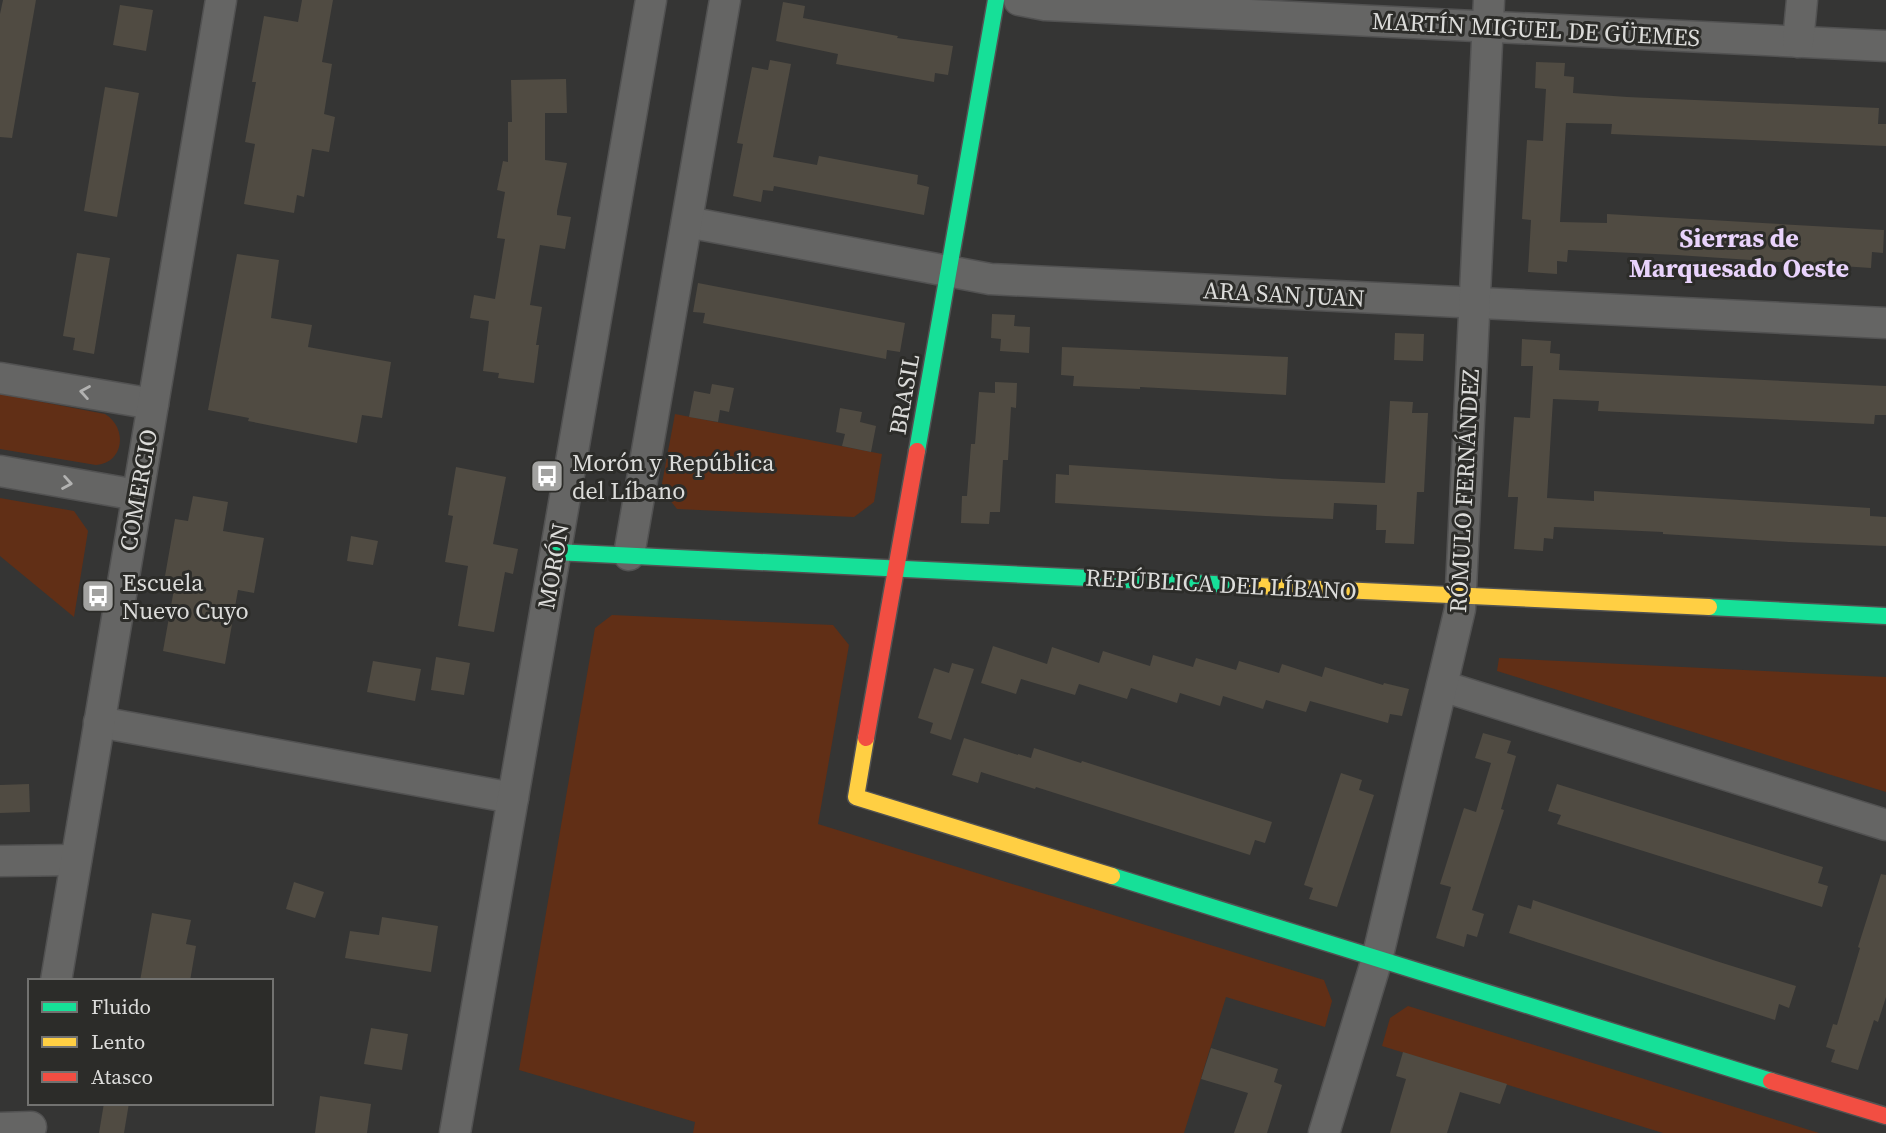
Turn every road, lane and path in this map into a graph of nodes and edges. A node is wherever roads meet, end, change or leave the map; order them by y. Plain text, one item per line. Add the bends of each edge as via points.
1 (220, 0) edge
2 (651, 0) edge
3 (725, 0) edge
4 (996, 0) edge
5 (1019, 0) edge
6 (1802, 0) edge
7 (1488, 13) edge
8 (1798, 41) junction
9 (1886, 46) edge
10 (687, 222) junction
11 (948, 271) junction
12 (1475, 303) junction
13 (1886, 323) edge
14 (0, 378) edge
15 (153, 404) junction
16 (0, 471) edge
17 (137, 495) junction
18 (555, 552) junction
19 (629, 555) junction
20 (896, 568) junction
21 (1461, 595) junction
22 (1886, 616) edge
23 (1442, 686) junction
24 (99, 722) junction
25 (513, 798) junction
26 (1886, 825) edge
27 (76, 860) junction
28 (0, 861) edge
29 (1377, 959) junction
30 (56, 979) edge
31 (1886, 1116) edge
32 (32, 1121) edge
33 (0, 1128) edge
34 (455, 1133) edge
35 (1324, 1133) edge

1 - 15 street, COMERCIO
2 - 18 street, MORÓN
3 - 10 street
4 - 11 street, BRASIL
5 - 7 street, MARTÍN MIGUEL DE GÜEMES via 1045,5
6 - 8 street
7 - 8 street, MARTÍN MIGUEL DE GÜEMES
7 - 12 street, RÓMULO FERNÁNDEZ
8 - 9 street, MARTÍN MIGUEL DE GÜEMES
10 - 11 street, ARA SAN JUAN
10 - 19 street
11 - 12 street, ARA SAN JUAN via 990,279
11 - 20 street, BRASIL
12 - 13 street, ARA SAN JUAN
12 - 21 street, RÓMULO FERNÁNDEZ
15 -> 14 street
15 - 17 street, COMERCIO
16 -> 17 street
17 - 24 street, COMERCIO
18 - 19 street, REPÚBLICA DEL LÍBANO
18 - 25 street, MORÓN
19 - 20 street, REPÚBLICA DEL LÍBANO
20 - 21 street, REPÚBLICA DEL LÍBANO
20 - 29 street, BRASIL via 856,797
21 - 22 street, REPÚBLICA DEL LÍBANO
21 - 23 street, RÓMULO FERNÁNDEZ
23 - 26 street
23 - 29 street, RÓMULO FERNÁNDEZ
24 - 25 street
24 - 27 street, COMERCIO
25 - 34 street, MORÓN
27 - 28 street
27 - 30 street, COMERCIO
29 - 31 street
29 - 35 street, RÓMULO FERNÁNDEZ
32 - 33 street

